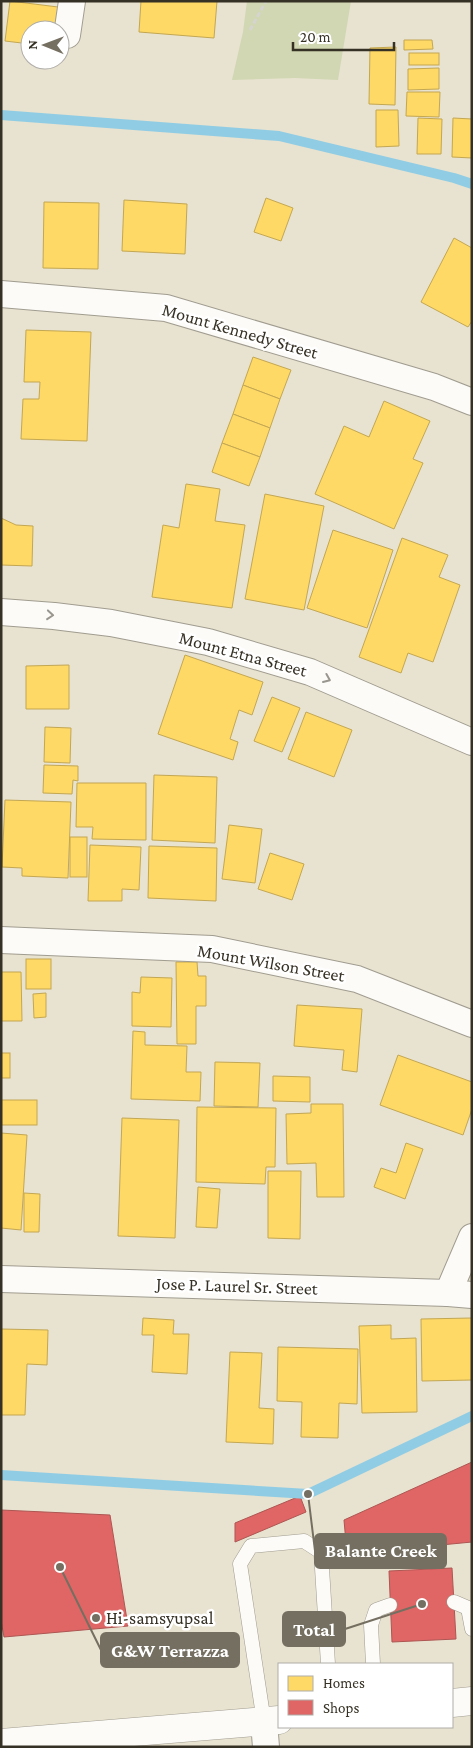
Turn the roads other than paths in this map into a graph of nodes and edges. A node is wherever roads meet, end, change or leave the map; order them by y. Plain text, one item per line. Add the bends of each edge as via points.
1 (72, 1) edge
2 (69, 20) edge
3 (1, 294) edge
4 (472, 402) edge
5 (1, 612) edge
6 (472, 742) edge
7 (1, 940) edge
8 (472, 1024) edge
9 (472, 1237) edge
10 (1, 1278) edge
11 (460, 1294) edge
12 (454, 1602) dead end
13 (390, 1606) dead end
14 (472, 1629) edge
15 (328, 1663) edge
16 (373, 1663) edge
17 (472, 1701) edge
18 (453, 1703) edge
19 (270, 1730) edge
20 (1, 1744) edge

1 - 2 street
3 - 4 street, Mount Kennedy Street via 166,308 434,386
5 -> 6 street, Mount Etna Street via 111,623 208,642 310,672
7 - 8 street, Mount Wilson Street via 212,949 357,979
9 - 11 street
10 - 11 street, Jose P. Laurel Sr. Street
12 - 14 lane via 468,1608
13 - 16 lane via 376,1610 371,1625
15 - 19 lane via 321,1552 304,1542 251,1546 240,1564
17 - 18 main road
19 - 20 main road

